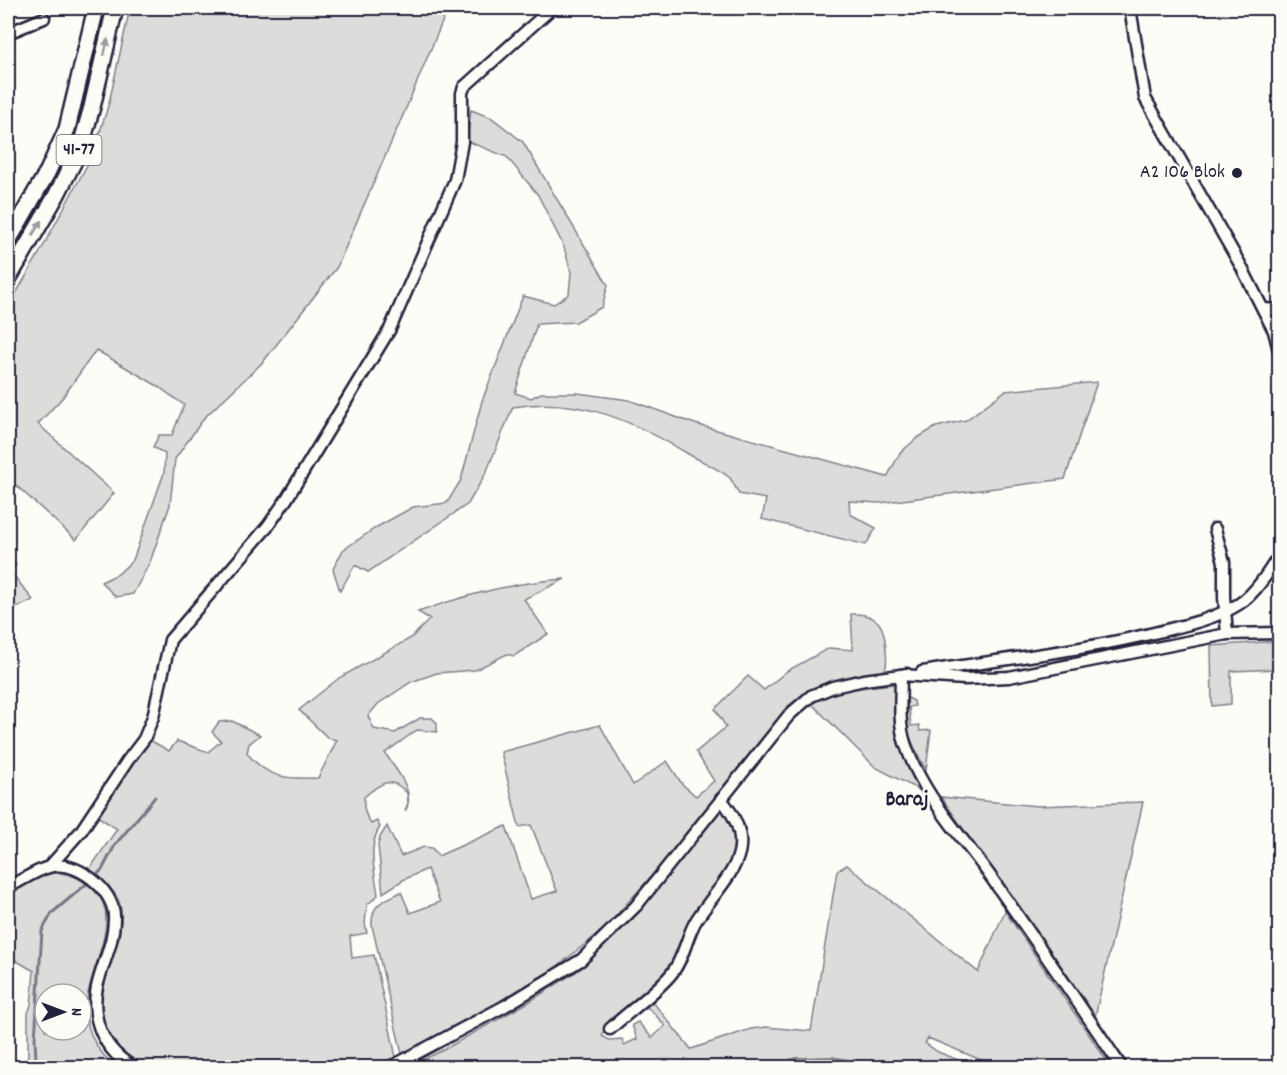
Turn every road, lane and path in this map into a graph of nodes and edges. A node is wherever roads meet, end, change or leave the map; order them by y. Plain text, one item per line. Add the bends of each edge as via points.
1 (96, 8) edge
2 (115, 8) edge
3 (552, 8) edge
4 (1130, 8) edge
5 (44, 18) dead end
6 (8, 33) edge
7 (8, 241) edge
8 (8, 279) edge
9 (1263, 309) junction
10 (1280, 309) edge
11 (1280, 354) edge
12 (1215, 529) dead end
13 (1280, 554) edge
14 (1225, 612) junction
15 (1280, 633) edge
16 (1227, 634) junction
17 (901, 675) junction
18 (721, 799) junction
19 (50, 866) junction
20 (8, 887) edge
21 (610, 1029) dead end
22 (135, 1068) edge
23 (389, 1068) edge
24 (1122, 1068) edge

1 - 7 highway, 41-77 via 67,129
8 -> 2 highway, 41-77 via 80,149
3 - 19 street via 464,87 462,142 455,180 390,329 268,526 170,640 153,717 144,739 81,831
4 - 9 street via 1145,98
5 - 6 street
9 - 10 street
9 - 11 street
12 - 14 street via 1224,562
13 - 14 street via 1242,602
14 - 16 street
14 - 17 street via 1104,644
15 - 16 street
16 - 17 street via 1009,677
17 - 18 street via 833,687 811,696 789,715
17 - 24 street via 903,738 916,769 934,801
18 - 21 street via 739,826 741,839 733,871 695,923 672,973
18 - 23 street via 636,906 581,960
19 - 20 street
19 - 22 street via 72,868 87,875 104,890 114,907 114,925 95,1009 100,1031 112,1049

